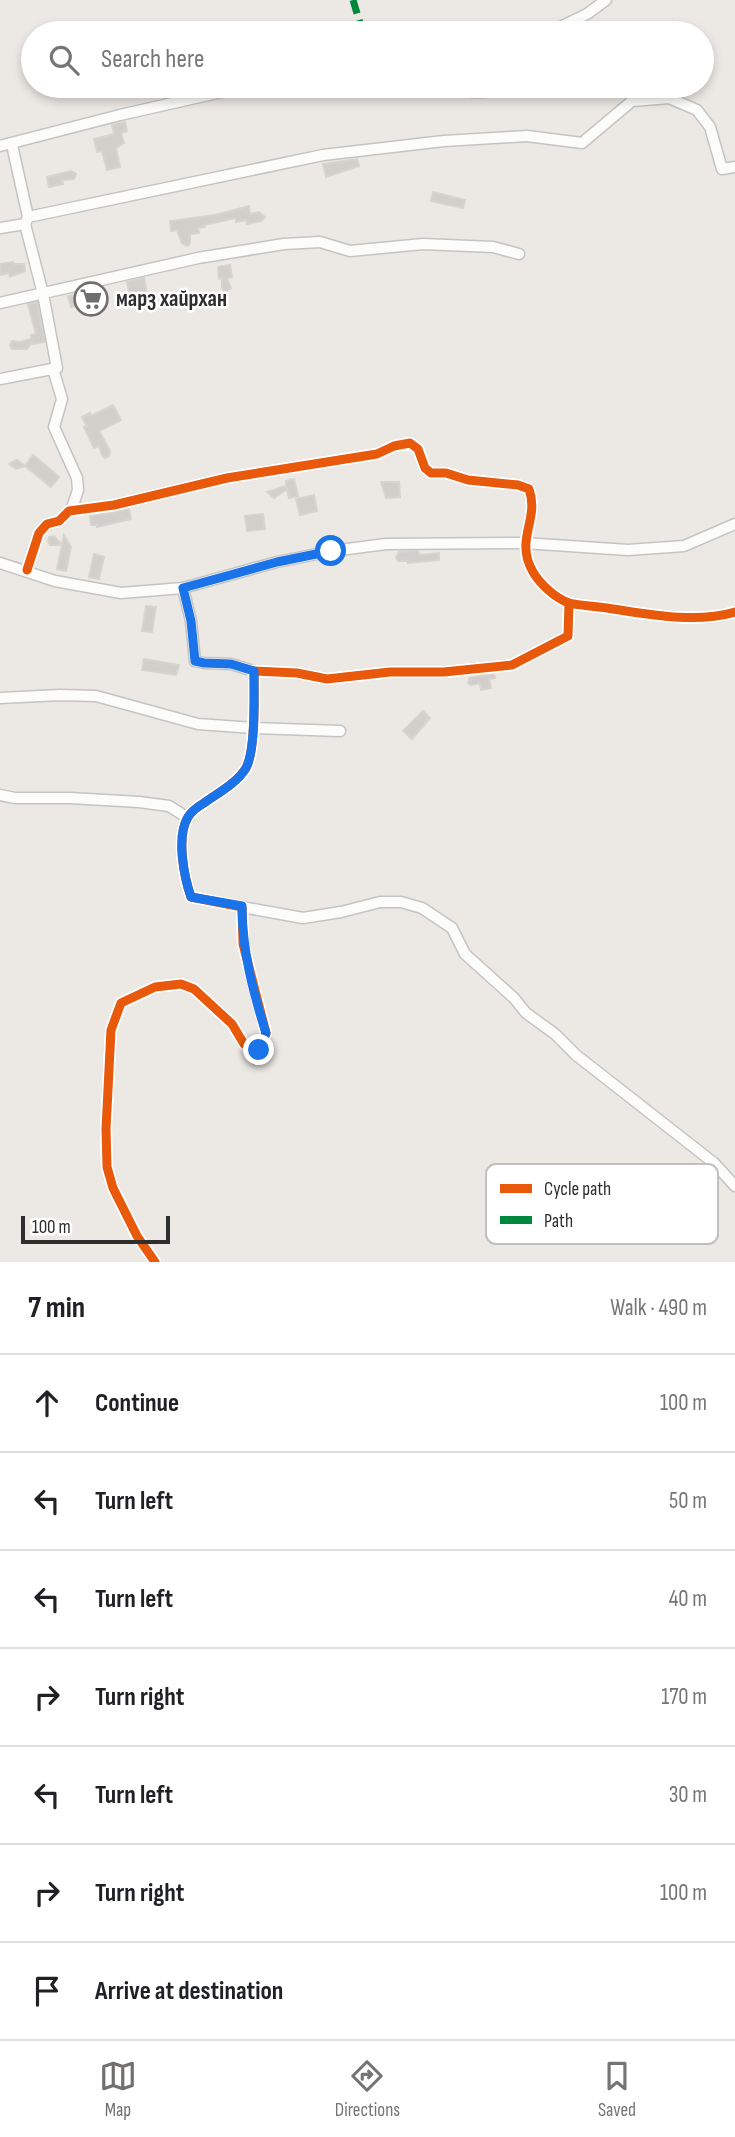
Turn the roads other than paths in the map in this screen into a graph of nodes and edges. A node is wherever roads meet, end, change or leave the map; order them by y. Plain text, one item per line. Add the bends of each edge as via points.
1 (606, 0) edge
2 (573, 21) edge
3 (195, 98) edge
4 (12, 145) junction
5 (0, 146) edge
6 (735, 167) edge
7 (26, 220) junction
8 (0, 228) edge
9 (519, 254) dead end
10 (43, 294) junction
11 (0, 303) edge
12 (53, 369) junction
13 (0, 379) edge
14 (71, 511) junction
15 (735, 524) edge
16 (524, 542) junction
17 (0, 563) edge
18 (27, 570) junction
19 (183, 588) junction
20 (569, 603) junction
21 (735, 611) edge
22 (254, 671) junction
23 (0, 698) edge
24 (254, 729) junction
25 (340, 731) dead end
26 (0, 795) edge
27 (188, 818) junction
28 (242, 906) junction
29 (715, 1164) edge
30 (718, 1167) edge
31 (735, 1186) edge
32 (155, 1262) edge

1 - 2 street
3 - 4 street
4 - 5 street
4 - 7 street
6 - 7 street via 722,169 710,127 697,110 669,98 632,101 582,143 527,136 323,155
7 - 8 street
7 - 10 street
9 - 10 street via 493,247 423,244 350,251 320,243 284,244 198,258
10 - 11 street
10 - 12 street via 57,368
12 - 13 street
12 - 14 street via 62,400 54,427 77,478
14 - 16 street via 227,478 377,454 410,443 431,473 528,489 533,502
14 - 18 street via 40,533
15 - 16 street via 684,546 628,550
16 - 19 street via 386,544 331,551
16 - 20 street via 533,571 550,592
17 - 18 street
18 - 19 street via 55,581 121,593
19 - 22 street via 195,661
20 - 21 street via 646,614 708,616
20 - 22 street via 568,636 512,665 327,679
22 - 24 street
23 - 24 street via 96,696 198,724
24 - 25 street
24 - 27 street via 246,768
26 - 27 street via 169,806
27 - 28 street via 182,852 191,897
28 - 29 street via 303,918 380,902 422,908 452,928 465,954 526,1013
28 - 32 street via 243,944 266,1033 259,1050 244,1044 232,1024 194,989 181,984 155,987 121,1003 111,1030 107,1167 137,1236
30 - 31 street

